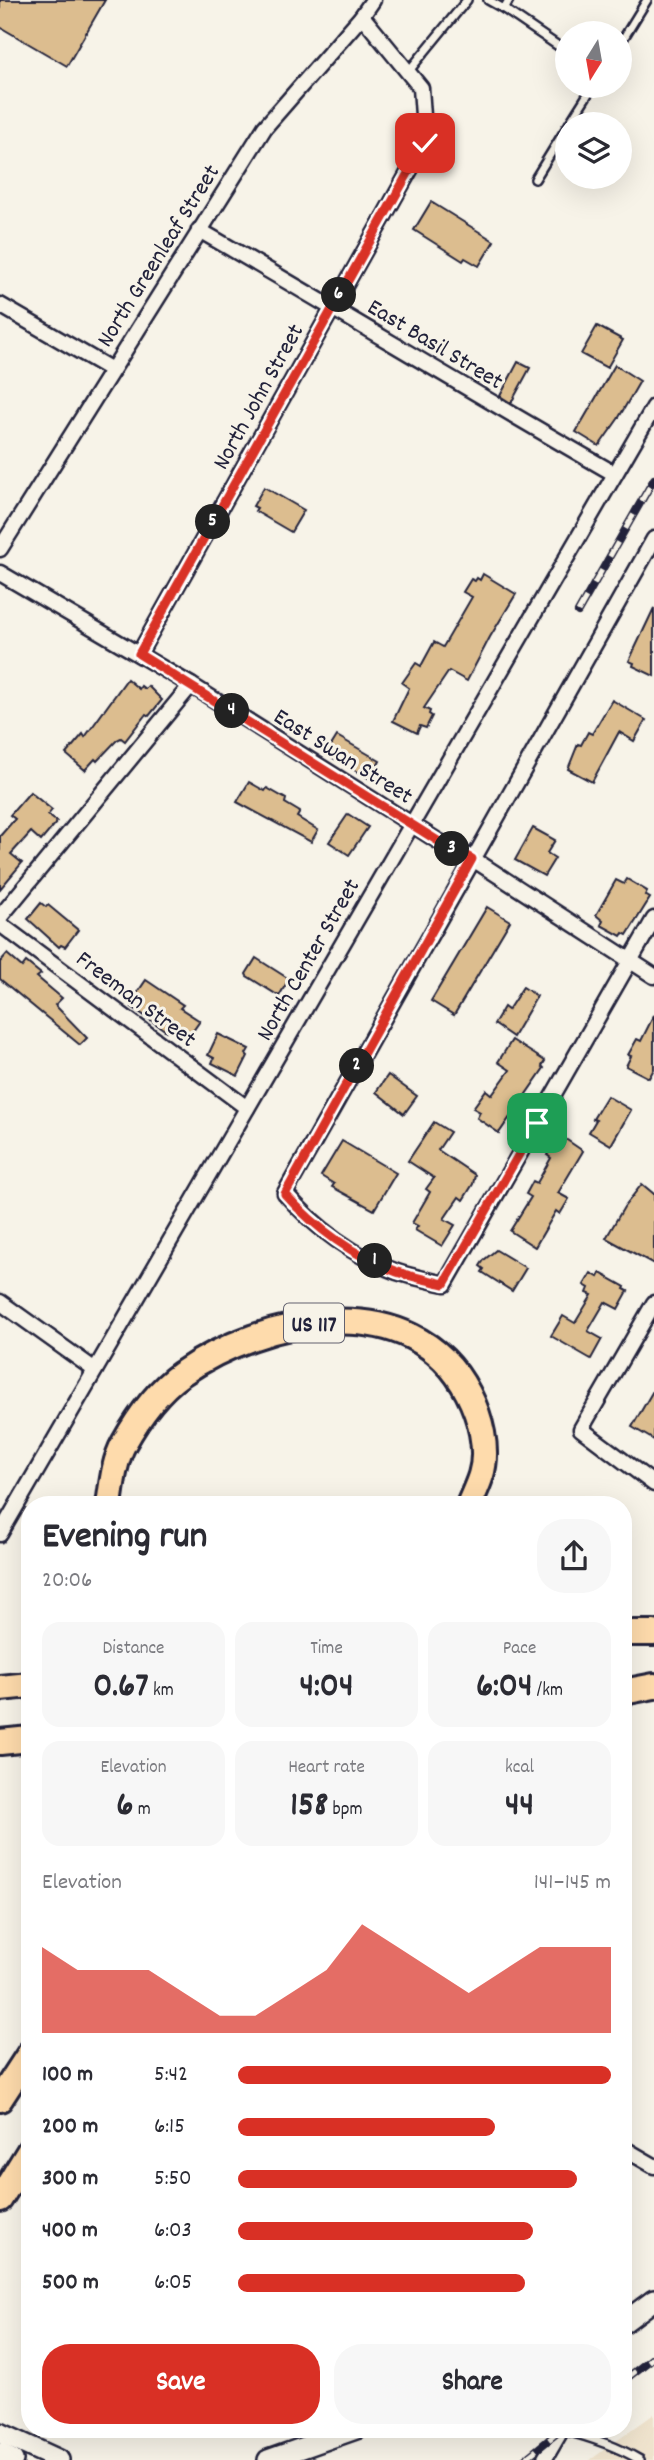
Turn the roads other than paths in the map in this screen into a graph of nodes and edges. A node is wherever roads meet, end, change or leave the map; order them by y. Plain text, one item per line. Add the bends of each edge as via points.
1 (373, 0) edge
2 (467, 0) edge
3 (488, 0) edge
4 (509, 0) edge
5 (648, 0) edge
6 (503, 9) junction
7 (362, 16) junction
8 (632, 25) edge
9 (555, 44) edge
10 (408, 72) junction
11 (555, 147) edge
12 (535, 179) dead end
13 (198, 230) junction
14 (0, 304) edge
15 (333, 307) junction
16 (112, 370) junction
17 (654, 407) edge
18 (615, 474) junction
19 (654, 539) edge
20 (0, 549) edge
21 (0, 573) edge
22 (139, 654) junction
23 (191, 685) junction
24 (411, 825) junction
25 (472, 859) junction
26 (0, 917) edge
27 (654, 919) edge
28 (0, 924) edge
29 (630, 961) junction
30 (654, 976) edge
31 (247, 1108) junction
32 (0, 1302) edge
33 (654, 1303) edge
34 (95, 1370) junction
35 (654, 1484) edge
36 (22, 1496) edge
37 (110, 1496) edge
38 (473, 1496) edge
39 (21, 1498) edge
40 (0, 1534) edge
41 (632, 1633) edge
42 (654, 1633) edge
43 (21, 1686) edge
44 (654, 1686) edge
45 (0, 1688) edge
46 (632, 1689) edge
47 (21, 1741) edge
48 (0, 1742) edge
49 (21, 2067) edge
50 (0, 2099) edge
51 (632, 2153) edge
52 (21, 2165) edge
53 (654, 2166) edge
54 (0, 2199) edge
55 (654, 2300) edge
56 (632, 2316) edge
57 (0, 2433) edge
58 (339, 2438) edge
59 (557, 2438) edge
60 (594, 2438) edge
61 (313, 2452) edge
62 (0, 2453) edge
63 (13, 2460) edge
64 (59, 2460) edge
65 (251, 2460) edge
66 (268, 2460) edge
67 (544, 2460) edge
68 (640, 2460) edge

1 - 7 street, North Greenleaf Street
2 - 10 lane
3 - 6 lane
4 - 6 lane
5 - 8 lane
6 - 9 lane
7 - 10 street, North John Street
7 - 13 street, North Greenleaf Street via 265,127
10 - 15 street, North John Street via 421,88 425,143
11 - 12 lane
13 - 15 street, East Basil Street
13 - 16 street, North Greenleaf Street
14 - 16 street
15 - 18 street, East Basil Street
15 - 22 street, North John Street
16 - 20 street, North Greenleaf Street
17 - 18 street, North Center Street
18 - 24 street, North Center Street
19 - 25 street
21 - 22 street, East Swan Street
22 - 23 street, East Swan Street
23 - 24 street, East Swan Street
23 - 26 street
24 - 25 street, East Swan Street
24 - 31 street, North Center Street
25 - 29 street, East Swan Street
25 - 29 street via 285,1194 304,1215 354,1251 396,1272 444,1284
27 - 29 street
28 - 31 street, Freeman Street
29 - 30 street, East Swan Street
31 - 34 street, North Center Street
32 - 34 street
33 - 35 street via 581,1429
34 - 36 street, North Center Street
37 - 38 highway, US 117 via 122,1446 155,1397 180,1375 244,1340 304,1324 336,1321 372,1323 405,1334 434,1350 461,1380 476,1409 483,1442 482,1473
39 - 40 street, North Center Street
41 - 42 highway
43 - 45 highway
44 - 46 highway
47 - 48 highway
49 - 50 highway
51 - 53 street
52 - 54 highway
55 - 56 main road
57 - 64 main road
58 - 61 main road
59 - 67 street
60 - 68 lane
61 - 65 main road
61 - 66 main road
62 - 63 main road

